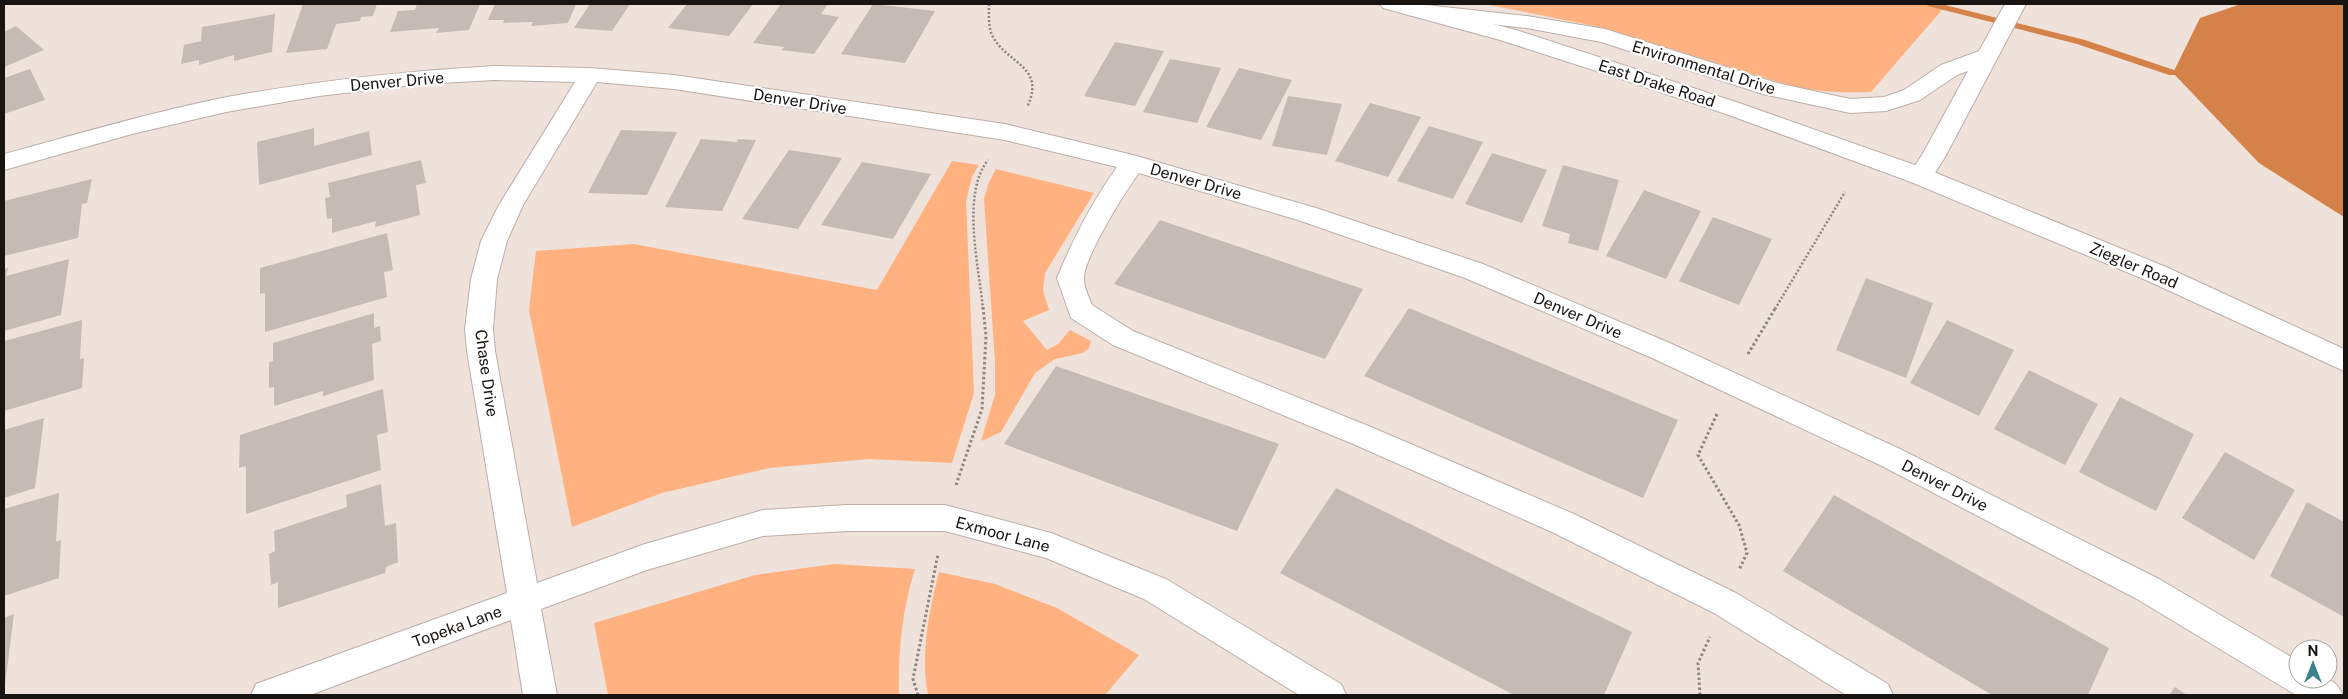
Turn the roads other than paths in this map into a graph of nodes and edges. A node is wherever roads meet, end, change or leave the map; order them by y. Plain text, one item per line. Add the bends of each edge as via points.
1 (1390, 4) edge
2 (2013, 6) edge
3 (1412, 10) junction
4 (1992, 47) junction
5 (590, 74) junction
6 (4, 162) edge
7 (1133, 163) junction
8 (1920, 176) junction
9 (2344, 361) edge
10 (645, 558) joint
11 (524, 602) junction
12 (2288, 673) edge
13 (268, 695) edge
14 (540, 695) edge
15 (1329, 695) edge
16 (1876, 695) edge

1 - 3 street, East Drake Road
2 - 4 street
3 - 4 street, Environmental Drive via 1527,22 1605,36 1771,89 1850,106 1886,104 1912,95
3 - 8 street, East Drake Road via 1623,72
4 - 8 street
5 - 6 street, Denver Drive via 431,76 319,89 226,105 130,127
5 - 7 street, Denver Drive via 674,82 1005,132
5 - 11 street, Chase Drive via 511,205 494,241 484,279 479,329 481,351
7 - 12 street, Denver Drive via 1307,214 1474,271 1662,351 1890,457 2148,589
7 - 16 street via 1111,194 1084,243 1070,278 1080,311 1123,338 1361,435 1563,523 1725,603
8 - 9 street, Ziegler Road via 2157,274
10 - 11 street, Topeka Lane
10 - 15 street, Exmoor Lane via 763,523 847,518 945,518 1051,546 1155,589
11 - 13 street, Topeka Lane
11 - 14 street, Chase Drive

